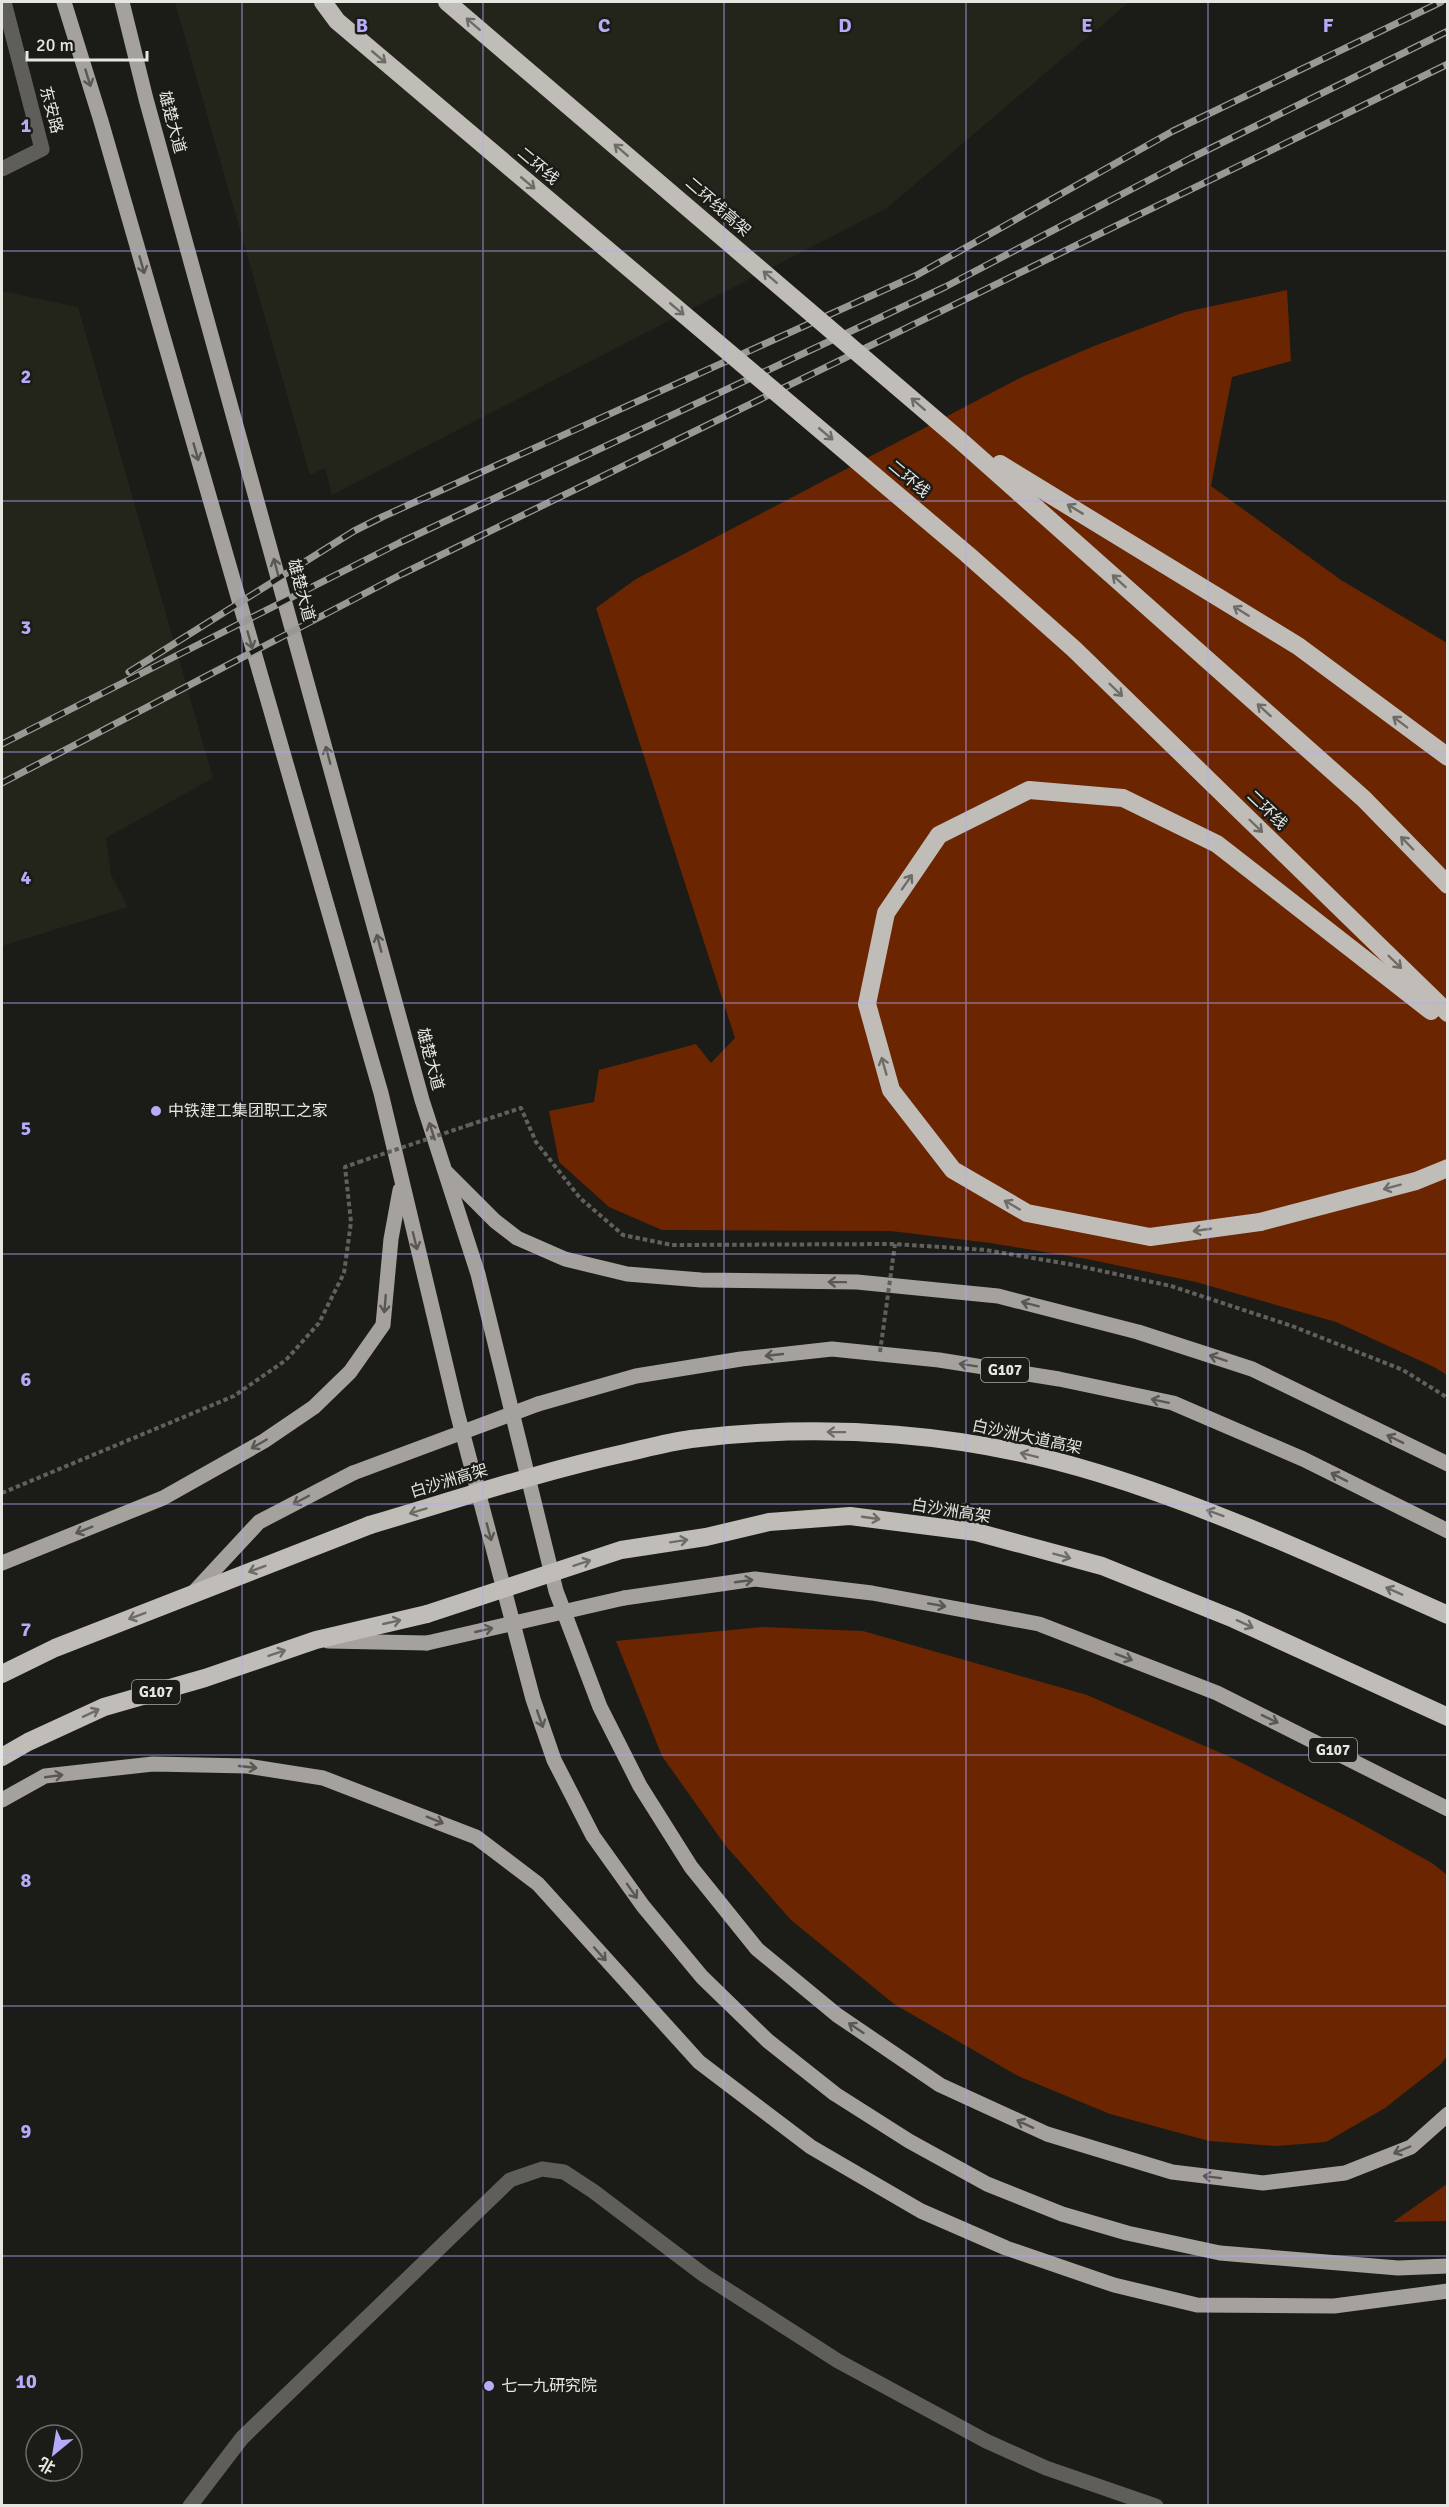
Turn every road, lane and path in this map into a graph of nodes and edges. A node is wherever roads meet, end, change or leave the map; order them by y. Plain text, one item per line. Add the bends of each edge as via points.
1 (4, 2) edge
2 (64, 2) edge
3 (122, 2) edge
4 (322, 2) edge
5 (447, 2) edge
6 (2, 169) edge
7 (962, 442) junction
8 (1448, 757) edge
9 (1448, 885) edge
10 (1448, 1013) edge
11 (1448, 1024) edge
12 (521, 1108) dead end
13 (1448, 1168) edge
14 (445, 1171) junction
15 (401, 1184) junction
16 (895, 1244) dead end
17 (879, 1352) junction
18 (574, 1464) joint
19 (1448, 1464) edge
20 (2, 1493) edge
21 (1448, 1531) edge
22 (2, 1563) edge
23 (191, 1595) junction
24 (1448, 1615) edge
25 (316, 1640) junction
26 (2, 1674) edge
27 (1448, 1717) edge
28 (2, 1757) edge
29 (2, 1800) edge
30 (1448, 1809) edge
31 (1448, 2114) edge
32 (1448, 2266) edge
33 (1448, 2291) edge
34 (190, 2505) edge
35 (1156, 2505) edge

1 - 6 street, 东安路 via 42,149
2 -> 15 main road via 381,1094
14 -> 3 main road, 雄楚大道 via 422,1100
4 -> 10 highway, 二环线, bridge via 337,21 958,546 1074,650
7 -> 5 highway, 二环线高架, bridge
8 -> 7 highway, bridge via 1298,646
9 -> 7 highway, bridge via 1364,799
13 -> 11 highway, bridge via 1416,1181 1260,1222 1150,1237 1027,1213 953,1170 891,1090 867,1004 886,913 939,835 1029,790 1123,798 1218,844
12 - 20 path, bridge via 345,1167 351,1222 344,1272 319,1323 286,1360 234,1396
19 -> 14 main road via 1252,1369 1138,1332 998,1296 857,1282 638,1275 565,1259 518,1238 495,1221
31 -> 14 main road, 雄楚大道 via 1411,2147 1346,2173 1263,2183 1172,2172 1047,2134 940,2085 837,2015 757,1949 691,1867 640,1786 600,1707 556,1591 478,1274
15 -> 22 main road via 383,1325 350,1372 314,1407 264,1441 162,1498
15 -> 32 main road via 533,1699 554,1760 593,1836 643,1906 702,1977 768,2041 835,2094 987,2184 1062,2214 1220,2253 1398,2268
16 - 17 path, bridge
21 -> 17 main road, G107 via 1303,1459 1173,1404 1059,1379
17 -> 23 main road, G107, bridge via 832,1349 741,1359 636,1376 538,1404 353,1473 259,1522
18 -> 23 highway, 白沙洲高架, bridge via 370,1526
24 -> 18 highway, 白沙洲大道高架, bridge via 1219,1514 1097,1472 1002,1449 881,1433 768,1431 688,1439
23 -> 26 highway, G107 via 55,1648
25 -> 27 highway, 白沙洲高架, bridge via 427,1614 621,1550 706,1537 769,1522 850,1516 975,1532 1102,1566 1234,1619
28 -> 25 highway, G107 via 104,1707
25 -> 30 main road, G107, bridge via 427,1643 624,1598 755,1579 872,1593 1039,1624 1217,1693
29 -> 33 main road via 45,1776 153,1764 247,1766 323,1778 476,1837 538,1884 699,2062 811,2147 921,2211 1006,2248 1103,2282 1197,2305 1334,2306
34 - 35 street via 242,2438 492,2196 510,2180 542,2169 564,2172 713,2282 848,2366 1016,2455

